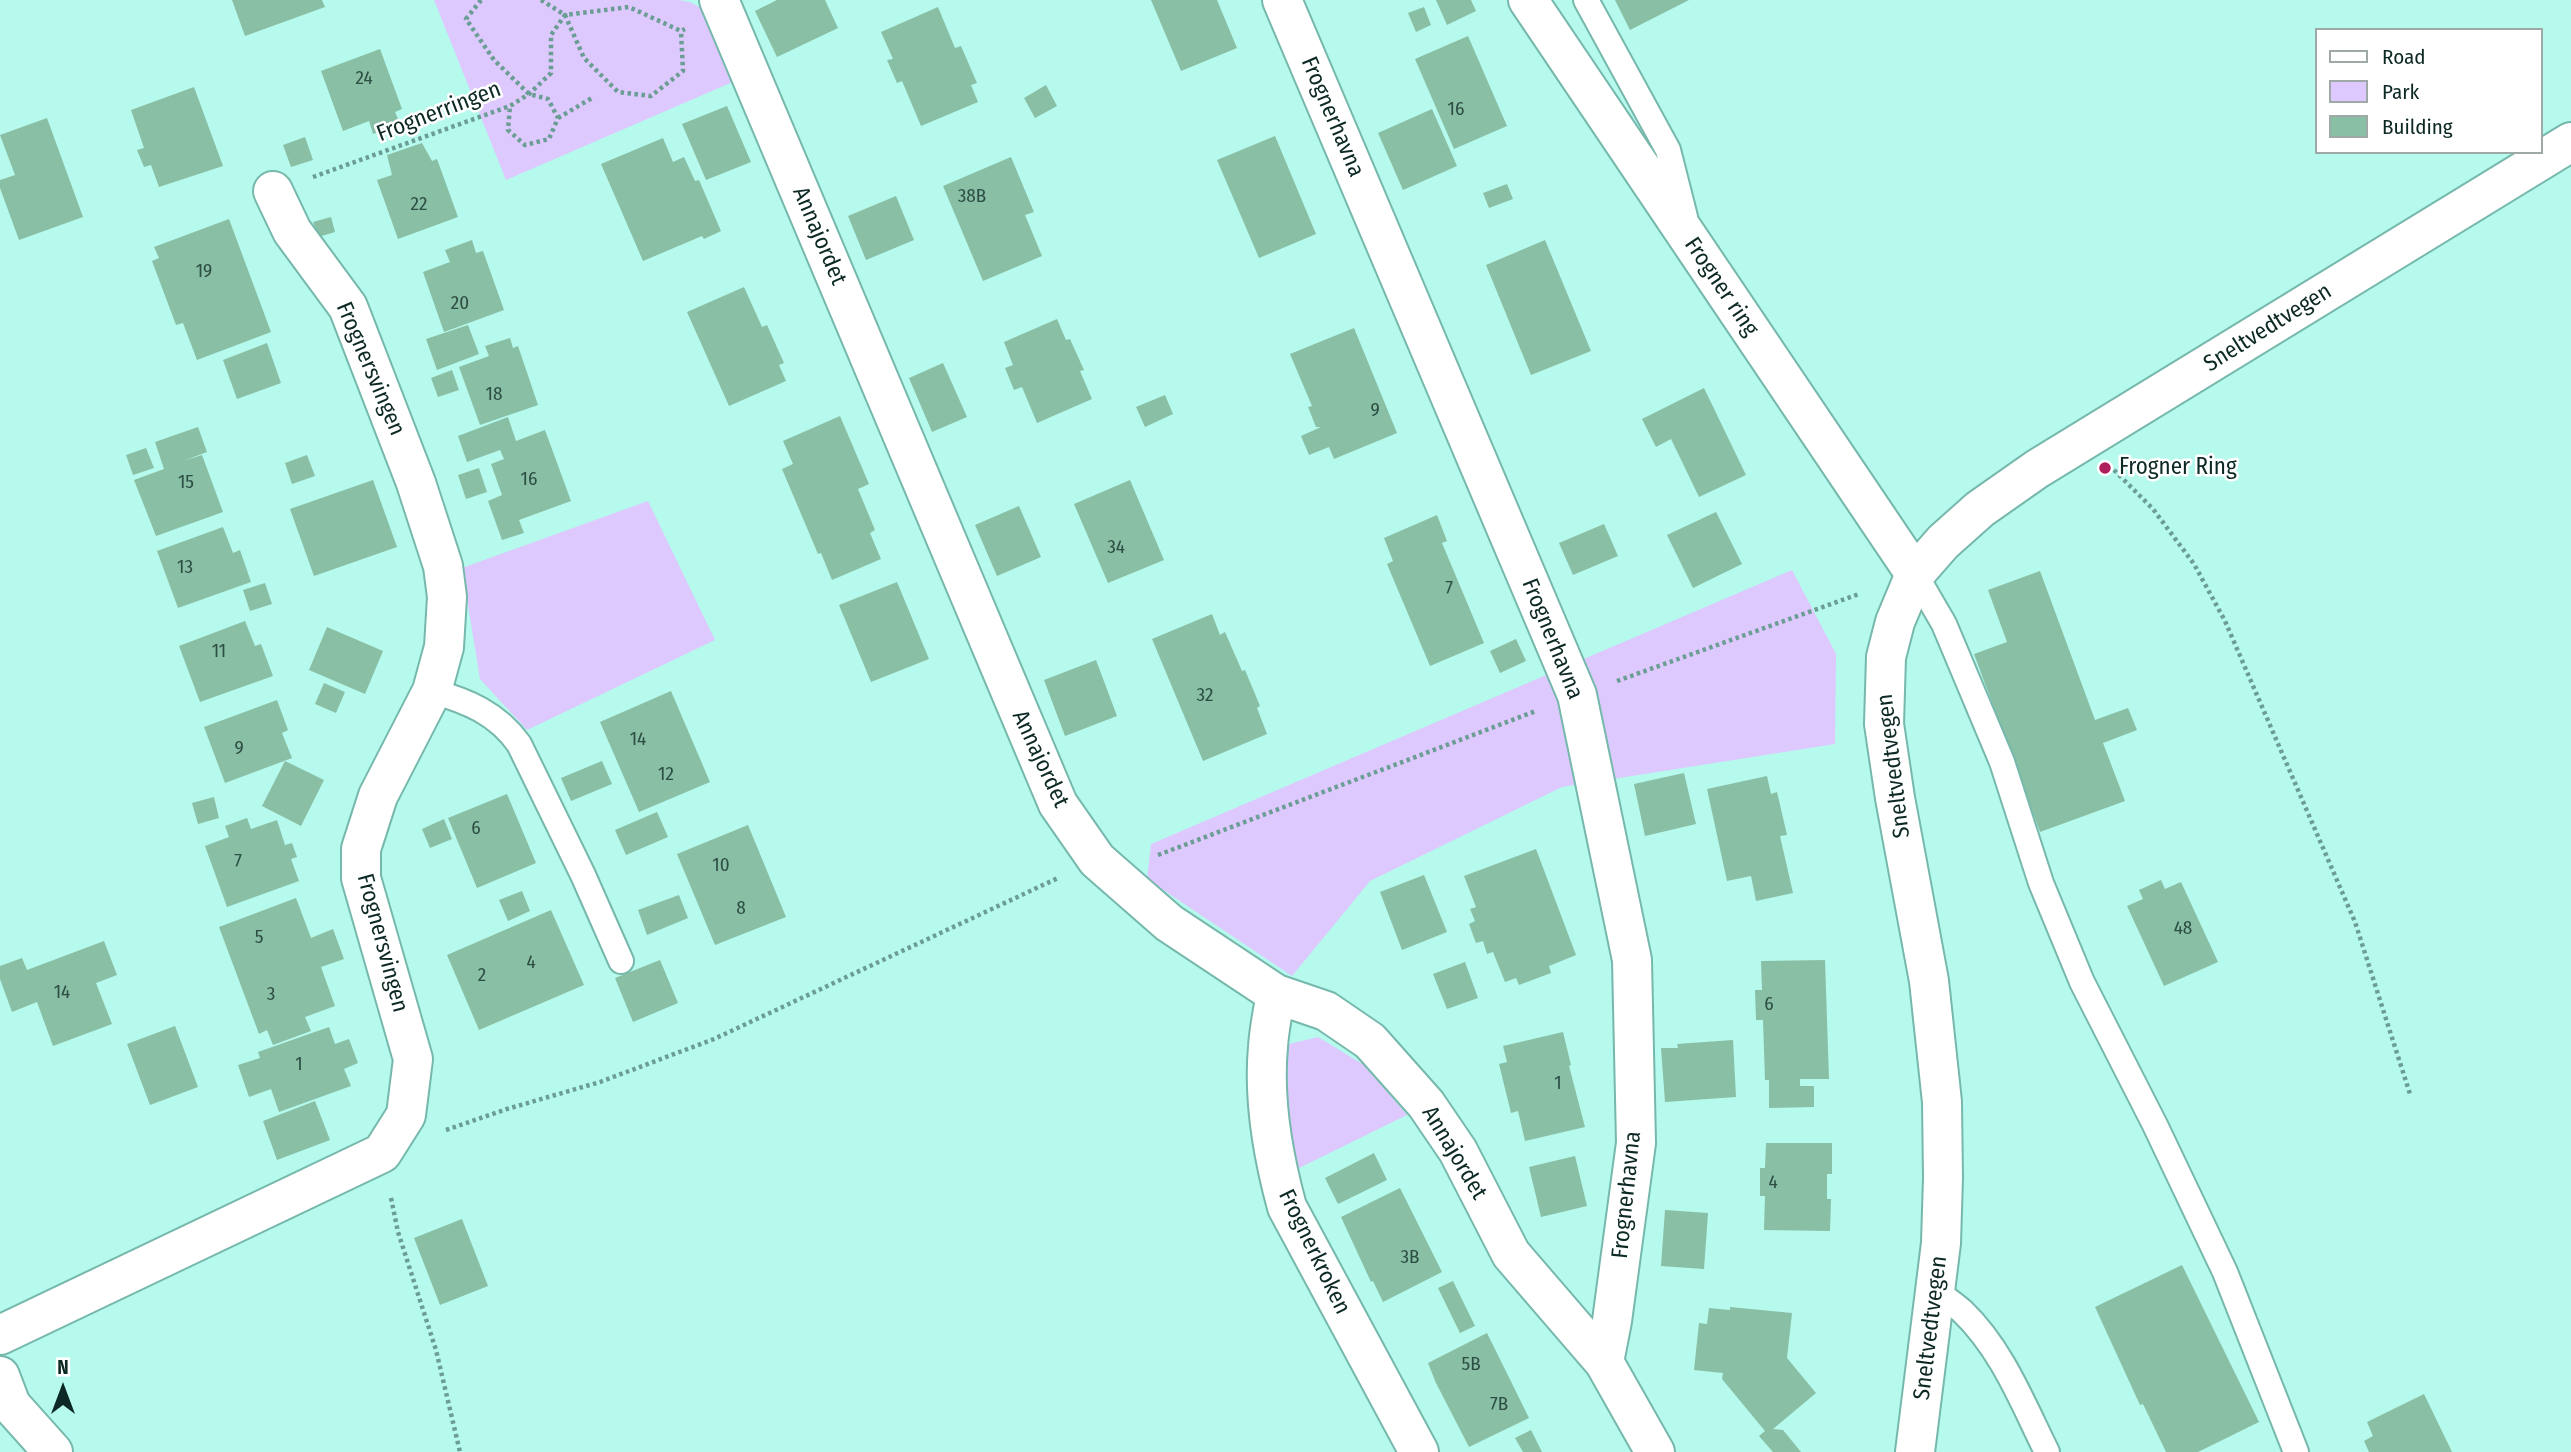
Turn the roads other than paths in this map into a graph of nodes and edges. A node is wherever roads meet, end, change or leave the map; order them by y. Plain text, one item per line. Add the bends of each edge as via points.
1 (1282, 0) edge
2 (1528, 0) edge
3 (1586, 0) edge
4 (721, 6) edge
5 (2571, 142) edge
6 (273, 191) road end
7 (1691, 242) junction
8 (1915, 574) junction
9 (432, 691) junction
10 (621, 961) dead end
11 (1276, 994) junction
12 (1936, 1291) junction
13 (0, 1335) edge
14 (1604, 1362) junction
15 (0, 1376) edge
16 (53, 1452) edge
17 (1419, 1452) edge
18 (1654, 1452) edge
19 (1914, 1452) edge
20 (2046, 1452) edge
21 (2296, 1452) edge

1 - 14 street, Frognerhavna via 1577,695 1632,960 1636,1143
2 - 7 street, Frogner ring
3 - 7 lane via 1668,150
4 - 11 street, Annajordet via 1058,804 1104,866 1169,923
5 - 8 street, Sneltvedtvegen via 2037,469 1980,509
6 - 9 street, Frognersvingen via 292,231 348,307 439,554 447,597 444,647
7 - 8 street, Frogner ring
8 - 12 street, Sneltvedtvegen via 1886,657 1884,724 1938,1055 1943,1178
8 - 21 lane via 1944,624 2002,762 2041,883 2082,982 2225,1272
9 - 10 lane via 464,700 510,730
9 - 13 street, Frognersvingen via 379,796 361,849 361,878 413,1059 406,1115 382,1153
11 - 14 street, Annajordet via 1326,1011 1370,1041 1426,1104 1458,1151 1511,1254
11 - 17 street, Frognerkroken via 1268,1048 1269,1115 1287,1207
12 - 19 street, Sneltvedtvegen
12 - 20 lane via 1982,1334
14 - 18 street, Annajordet
15 - 16 street via 11,1405

